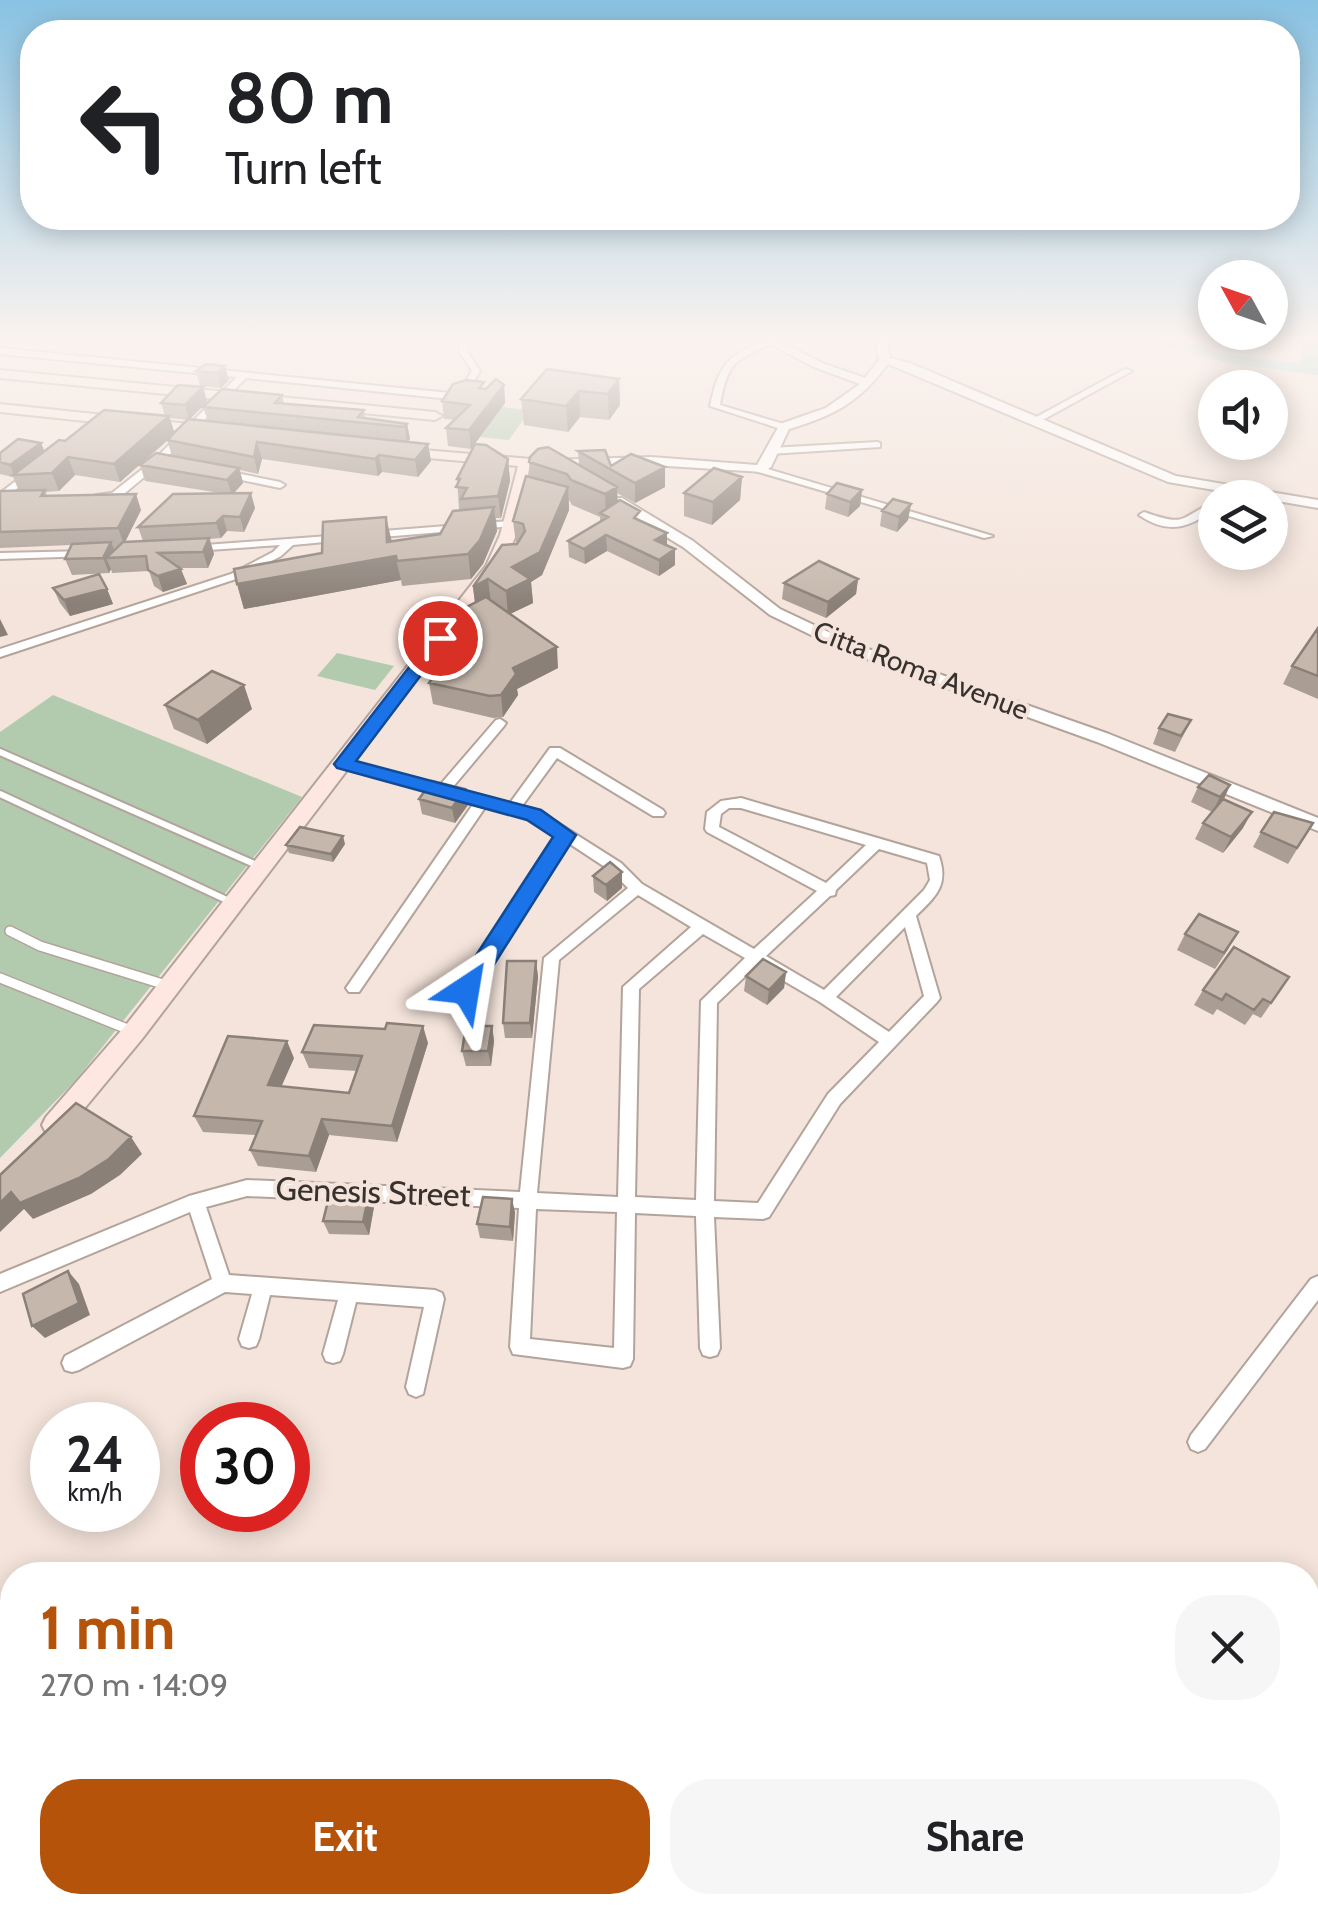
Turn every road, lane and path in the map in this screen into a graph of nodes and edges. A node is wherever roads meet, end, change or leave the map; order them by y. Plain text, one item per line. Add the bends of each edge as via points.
1 (97, 426) edge
2 (175, 426) edge
3 (382, 426) edge
4 (427, 426) edge
5 (1047, 426) edge
6 (784, 427) edge
7 (191, 428) junction
8 (92, 430) edge
9 (228, 432) edge
10 (421, 434) junction
11 (877, 446) dead end
12 (386, 450) edge
13 (770, 452) junction
14 (158, 461) junction
15 (526, 462) junction
16 (46, 464) edge
17 (176, 464) edge
18 (550, 464) junction
19 (758, 469) junction
20 (210, 471) edge
21 (280, 485) dead end
22 (1198, 486) edge
23 (96, 497) edge
24 (0, 499) edge
25 (19, 499) edge
26 (1288, 500) edge
27 (1318, 504) edge
28 (1144, 515) dead end
29 (1198, 516) edge
30 (510, 524) junction
31 (988, 536) dead end
32 (289, 543) junction
33 (176, 550) edge
34 (99, 554) edge
35 (0, 556) edge
36 (0, 652) edge
37 (500, 723) dead end
38 (0, 752) edge
39 (344, 764) junction
40 (445, 788) junction
41 (0, 794) edge
42 (482, 802) junction
43 (512, 810) junction
44 (658, 813) dead end
45 (1318, 825) edge
46 (566, 835) junction
47 (876, 844) junction
48 (262, 868) junction
49 (638, 888) junction
50 (830, 891) junction
51 (234, 903) junction
52 (908, 917) junction
53 (702, 926) junction
54 (10, 931) dead end
55 (755, 958) junction
56 (0, 978) edge
57 (169, 986) junction
58 (354, 988) dead end
59 (466, 990) dead end
60 (825, 998) junction
61 (134, 1032) junction
62 (888, 1040) junction
63 (37, 1146) edge
64 (528, 1198) junction
65 (195, 1202) junction
66 (628, 1204) junction
67 (705, 1210) junction
68 (0, 1283) edge
69 (223, 1283) junction
70 (1318, 1285) edge
71 (263, 1288) junction
72 (349, 1294) junction
73 (249, 1339) dead end
74 (710, 1348) dead end
75 (333, 1354) dead end
76 (72, 1363) dead end
77 (416, 1387) dead end
78 (1198, 1442) dead end

1 - 8 street
2 - 7 main road
3 - 10 main road
4 - 10 street
5 - 22 street
6 - 13 street
7 - 9 main road
7 - 14 street
10 - 12 main road
10 - 15 main road
11 - 13 street
13 - 19 street
14 - 17 street
14 - 23 street via 115,496
15 - 18 street
15 - 30 main road via 528,493
16 - 24 street
18 - 19 street via 652,461
18 - 45 street, Citta Roma Avenue via 688,544 775,612 848,647 1103,738
19 - 31 street
20 - 21 street
24 - 25 street
26 - 27 street
28 - 29 street via 1185,525
30 - 32 street
30 - 39 main road via 506,556
32 - 33 street
32 - 36 street via 235,576
34 - 35 street
37 - 40 street
38 - 48 lane
39 - 40 street
39 - 48 main road
40 - 42 street
41 - 51 lane
42 - 43 street
42 - 58 street
43 - 44 street via 554,751
43 - 46 street via 534,814
46 - 49 street
46 - 59 street
47 - 50 street
47 - 50 street via 741,803 714,812 712,829
47 - 52 street via 934,860 937,880
48 - 51 main road
49 - 53 street
49 - 64 street via 552,958
50 - 55 street
51 - 57 main road
52 - 60 street
52 - 62 street via 932,998
53 - 55 street
53 - 66 street via 631,987
54 - 57 lane
55 - 60 street
55 - 67 street via 709,1002
56 - 61 lane
57 - 61 main road
60 - 62 street
61 - 63 main road
62 - 67 street, Genesis Street via 834,1099 763,1211
64 - 65 street, Genesis Street via 247,1188
64 - 66 street, Genesis Street
64 - 66 street via 520,1347 623,1359
65 - 68 street, Genesis Street
65 - 69 street
66 - 67 street, Genesis Street
67 - 74 street
69 - 71 street
69 - 76 street
70 - 78 street
71 - 72 street
71 - 73 street
72 - 75 street
72 - 77 street via 435,1299

